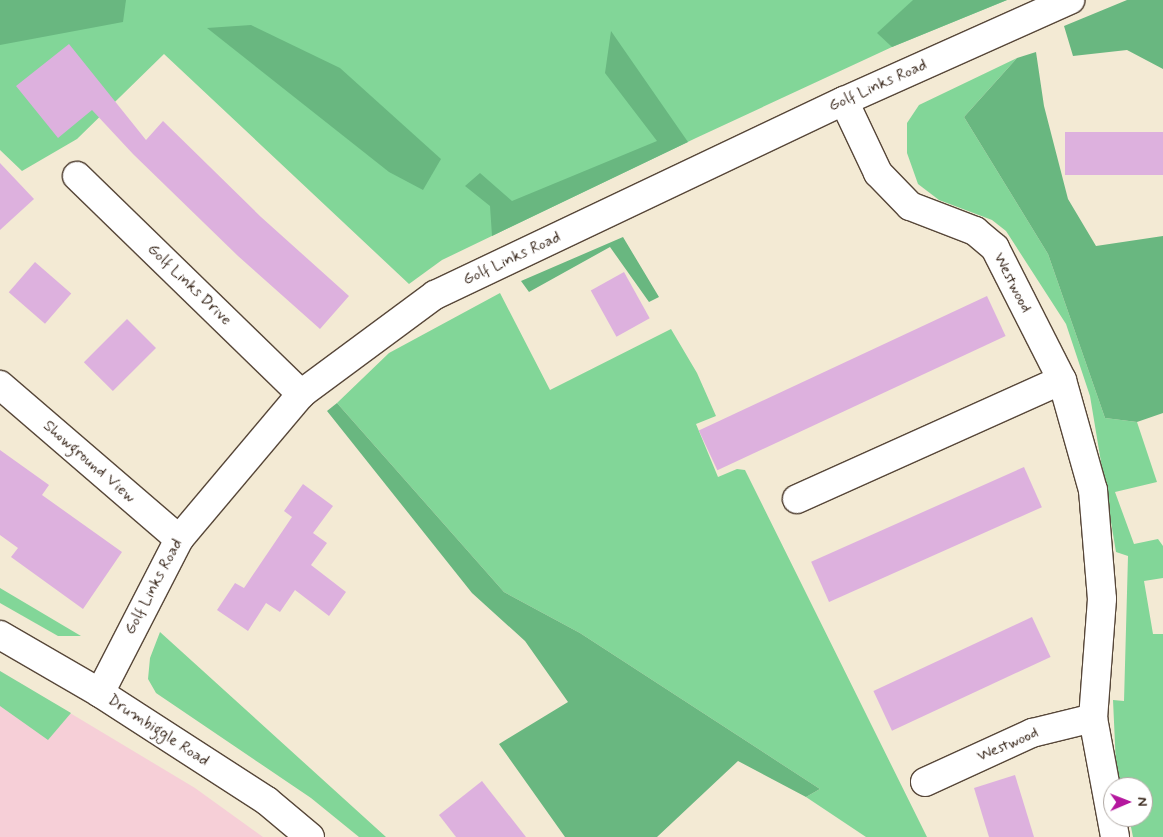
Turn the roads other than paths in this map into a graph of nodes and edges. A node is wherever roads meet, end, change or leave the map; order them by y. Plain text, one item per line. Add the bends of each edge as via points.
1 (1070, 0) edge
2 (844, 101) junction
3 (77, 176) dead end
4 (1062, 380) junction
5 (0, 385) edge
6 (301, 394) junction
7 (797, 499) dead end
8 (179, 539) junction
9 (0, 635) edge
10 (100, 694) junction
11 (1093, 718) junction
12 (925, 782) dead end
13 (310, 837) edge
14 (1115, 837) edge

1 - 2 street, Golf Links Road
2 - 4 street, Westwood via 878,173 910,206 975,231 995,248
2 - 6 street, Golf Links Road via 435,296
3 - 6 street, Golf Links Drive
4 - 7 street
4 - 11 street, Westwood via 1093,490 1102,599
5 - 8 street, Showground View
6 - 8 street, Golf Links Road
8 - 10 street, Golf Links Road
9 - 10 street, Drumbiggle Road
10 - 13 street, Drumbiggle Road via 267,801
11 - 12 street, Westwood via 1032,732
11 - 14 street, Westwood

